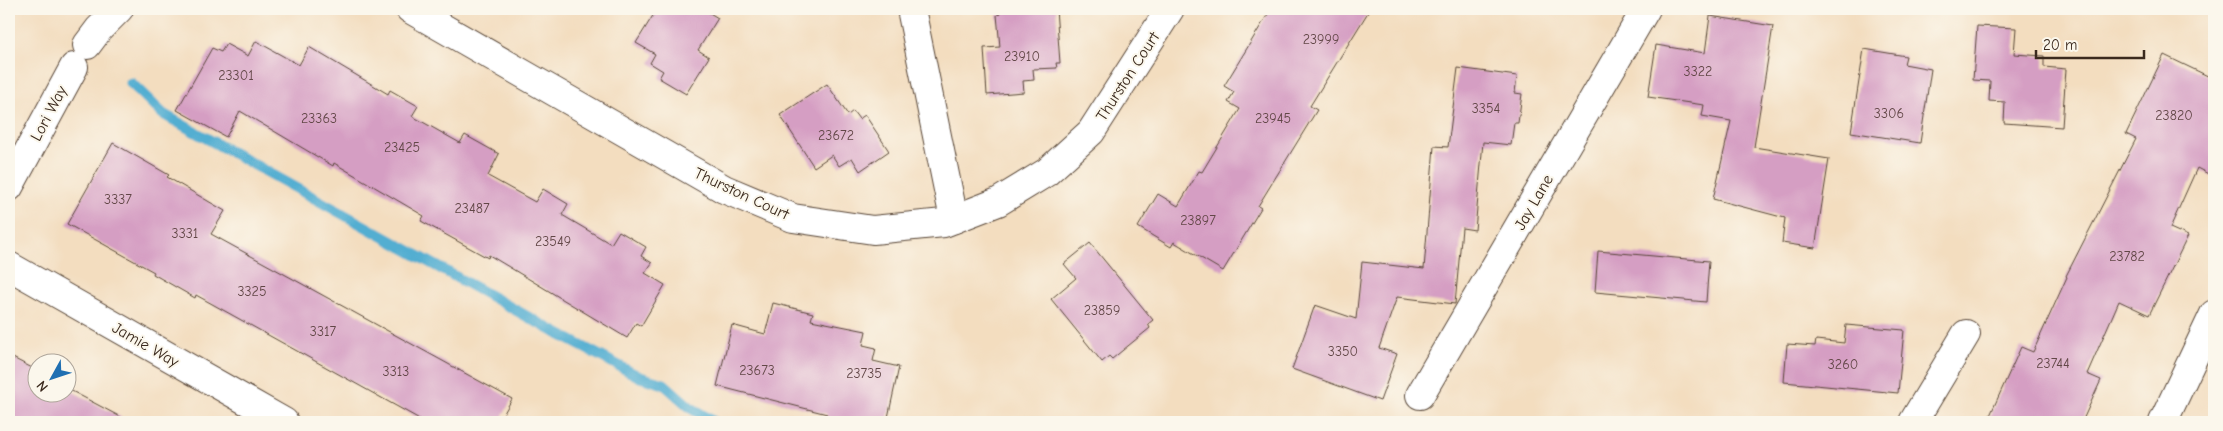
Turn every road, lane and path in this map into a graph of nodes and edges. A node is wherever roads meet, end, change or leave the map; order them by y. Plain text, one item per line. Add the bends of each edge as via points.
1 (119, 9) edge
2 (410, 9) edge
3 (911, 9) edge
4 (1170, 9) edge
5 (1646, 9) edge
6 (9, 187) edge
7 (954, 219) junction
8 (9, 266) edge
9 (2214, 314) edge
10 (1966, 334) dead end
11 (1420, 395) dead end
12 (284, 422) edge
13 (1913, 422) edge
14 (2163, 422) edge

1 - 6 street, Lori Way via 99,29 81,56
2 - 7 street, Thurston Court via 724,189 793,218 873,230 944,223
3 - 7 street
4 - 7 street, Thurston Court via 1091,132 1047,172 998,202
5 - 11 street, Jay Lane
8 - 12 street, Jamie Way
9 - 14 street
10 - 13 street

